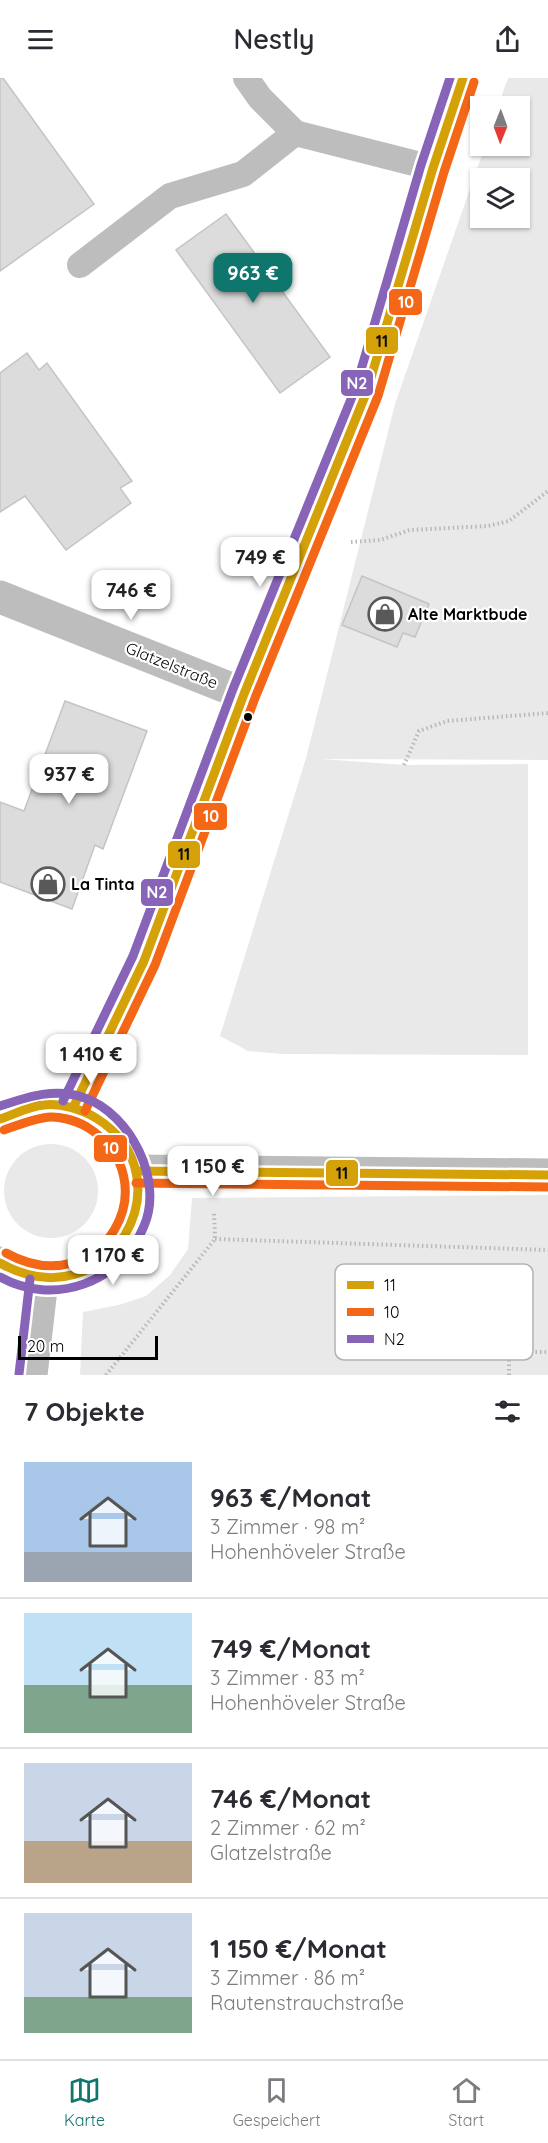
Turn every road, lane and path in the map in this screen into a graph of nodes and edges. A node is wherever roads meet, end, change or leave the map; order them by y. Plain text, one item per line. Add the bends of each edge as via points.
1 (246, 78) edge
2 (463, 78) edge
3 (296, 133) junction
4 (433, 168) junction
5 (80, 265) dead end
6 (548, 491) edge
7 (305, 545) junction
8 (0, 597) edge
9 (244, 694) junction
10 (548, 713) edge
11 (404, 765) dead end
12 (74, 1106) junction
13 (0, 1119) edge
14 (136, 1171) junction
15 (212, 1172) junction
16 (548, 1175) edge
17 (215, 1239) junction
18 (548, 1250) edge
19 (0, 1263) edge
20 (42, 1280) junction
21 (31, 1375) edge
22 (106, 1375) edge

1 - 3 lane via 260,98
2 - 4 street
3 - 4 lane
3 - 5 lane via 243,174 170,196
4 - 7 street via 367,391
6 - 7 path via 508,520 488,526 411,530 380,540
7 - 9 street
8 - 9 street, Glatzelstraße
9 - 12 street via 144,961
10 - 11 path via 447,721 418,731
12 - 13 street via 47,1103 20,1108
12 - 14 street via 115,1130
14 - 15 street
14 - 20 street via 138,1199 132,1226 117,1250 95,1268 69,1278
15 - 16 street
15 - 17 path
17 - 18 path
17 - 22 path
19 - 20 street via 16,1273
20 - 21 street

